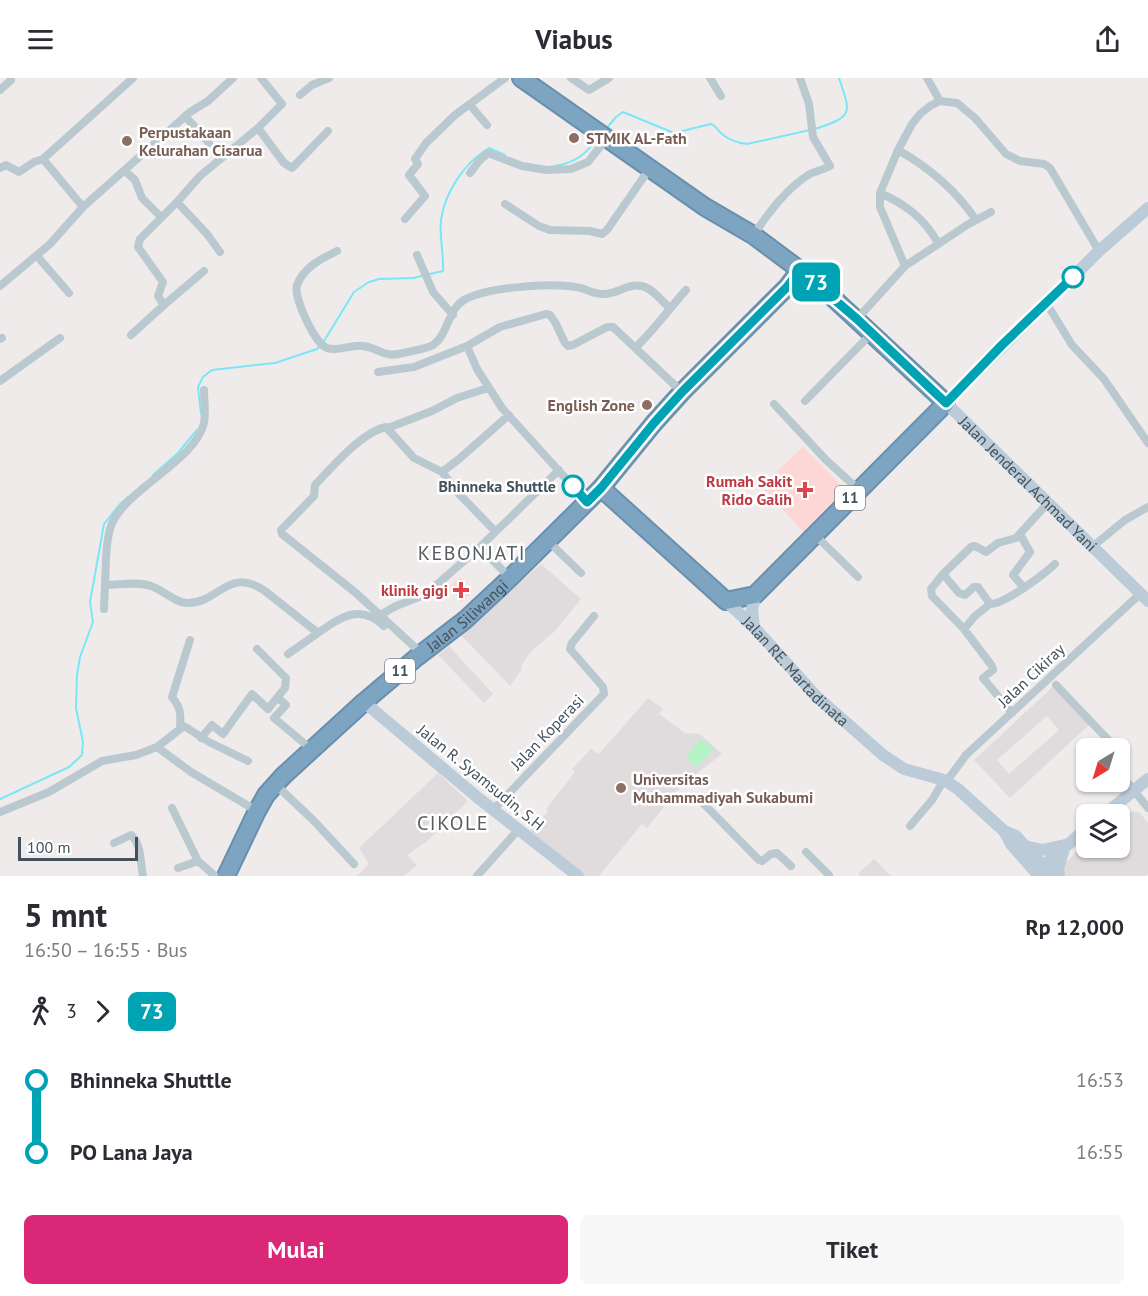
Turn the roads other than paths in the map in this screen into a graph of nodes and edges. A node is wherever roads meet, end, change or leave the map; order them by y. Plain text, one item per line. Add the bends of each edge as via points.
1 (133, 78) edge
2 (233, 78) edge
3 (261, 78) edge
4 (329, 78) edge
5 (505, 78) edge
6 (521, 78) edge
7 (571, 78) edge
8 (609, 78) edge
9 (710, 78) edge
10 (800, 78) edge
11 (927, 78) edge
12 (11, 79) edge
13 (0, 90) edge
14 (300, 95) dead end
15 (721, 96) dead end
16 (940, 100) junction
17 (470, 105) junction
18 (185, 116) junction
19 (487, 125) dead end
20 (258, 128) junction
21 (328, 131) dead end
22 (607, 138) junction
23 (209, 143) dead end
24 (898, 150) junction
25 (43, 159) junction
26 (0, 168) edge
27 (650, 168) junction
28 (125, 171) junction
29 (470, 174) dead end
30 (880, 193) junction
31 (177, 202) junction
32 (505, 204) dead end
33 (83, 207) junction
34 (1148, 208) edge
35 (991, 212) dead end
36 (161, 217) junction
37 (405, 219) dead end
38 (976, 220) junction
39 (753, 236) junction
40 (938, 243) junction
41 (1099, 250) junction
42 (337, 251) dead end
43 (220, 252) dead end
44 (417, 255) dead end
45 (37, 256) junction
46 (905, 266) junction
47 (800, 270) junction
48 (204, 271) dead end
49 (0, 286) edge
50 (686, 290) dead end
51 (69, 293) dead end
52 (1047, 304) junction
53 (164, 305) junction
54 (669, 308) junction
55 (453, 315) junction
56 (857, 319) junction
57 (872, 333) junction
58 (131, 335) dead end
59 (60, 338) dead end
60 (467, 346) junction
61 (635, 348) junction
62 (378, 372) dead end
63 (0, 381) edge
64 (488, 388) junction
65 (204, 390) dead end
66 (682, 392) junction
67 (805, 401) dead end
68 (946, 403) junction
69 (774, 404) dead end
70 (509, 415) junction
71 (388, 428) junction
72 (1148, 443) edge
73 (559, 471) junction
74 (442, 472) junction
75 (601, 488) junction
76 (858, 489) junction
77 (587, 502) junction
78 (1047, 504) junction
79 (1148, 507) edge
80 (495, 531) junction
81 (814, 534) junction
82 (1020, 534) junction
83 (548, 541) junction
84 (480, 547) junction
85 (1092, 547) junction
86 (1055, 564) dead end
87 (581, 573) dead end
88 (942, 574) junction
89 (858, 577) dead end
90 (510, 578) junction
91 (105, 585) junction
92 (1024, 588) junction
93 (755, 595) junction
94 (1144, 598) edge
95 (726, 601) junction
96 (990, 604) junction
97 (104, 609) dead end
98 (380, 615) junction
99 (594, 616) dead end
100 (754, 627) junction
101 (964, 629) junction
102 (318, 633) junction
103 (190, 640) dead end
104 (257, 649) dead end
105 (288, 654) dead end
106 (419, 655) junction
107 (1056, 685) dead end
108 (278, 698) junction
109 (364, 702) junction
110 (1012, 713) junction
111 (180, 728) junction
112 (201, 738) junction
113 (1107, 738) edge
114 (157, 747) junction
115 (311, 750) junction
116 (248, 761) dead end
117 (1148, 779) edge
118 (945, 781) junction
119 (275, 784) junction
120 (1130, 787) edge
121 (1134, 792) junction
122 (700, 800) dead end
123 (1118, 804) edge
124 (172, 808) dead end
125 (1148, 808) edge
126 (493, 810) junction
127 (256, 811) junction
128 (0, 812) edge
129 (910, 826) dead end
130 (518, 830) junction
131 (1004, 831) junction
132 (1076, 837) edge
133 (114, 843) dead end
134 (1066, 845) junction
135 (1025, 846) junction
136 (806, 852) dead end
137 (198, 861) junction
138 (354, 864) dead end
139 (791, 866) dead end
140 (178, 868) dead end
141 (1043, 873) edge
142 (829, 875) edge
143 (143, 876) edge
144 (215, 876) edge
145 (226, 876) edge
146 (477, 876) edge
147 (578, 876) edge
148 (1059, 876) edge

1 - 25 street
2 - 18 street
3 - 20 street via 282,104
4 - 14 street via 312,84
5 - 17 street
6 - 22 highway
7 - 8 street via 590,90
9 - 15 street
10 - 39 street via 809,104 813,137 830,166 794,186
11 - 16 street
12 - 13 street
16 - 24 street via 915,119
16 - 41 street via 951,100 965,108 1006,154 1050,168
17 - 19 street
17 - 37 street via 426,143 415,159 418,164 409,175 424,196
18 - 23 street
18 - 28 street
20 - 21 street via 292,168
20 - 31 street via 200,176
22 - 27 highway
22 - 29 street via 588,162 578,168 539,169 488,153
24 - 30 street
24 - 38 street via 955,192
25 - 26 street via 19,172 6,165
25 - 33 street
27 - 32 street via 602,234 550,230
27 - 39 highway
28 - 33 street
28 - 36 street via 135,180 142,198
30 - 40 street via 916,214
30 - 46 street via 880,207
31 - 36 street
31 - 43 street
33 - 45 street
34 - 41 main road
35 - 38 street
36 - 53 street via 137,244 161,278 158,296
38 - 40 street
39 - 47 highway
40 - 46 street
41 - 52 main road
42 - 55 street via 305,271 296,289 306,320 324,347 364,346 391,355 428,347 440,338
44 - 55 street via 433,292
45 - 49 street
45 - 51 street
46 - 56 street
47 - 56 highway, Jalan Jenderal Achmad Yani
47 - 66 highway, Jalan Siliwangi / 11
48 - 53 street
50 - 54 street
52 - 68 main road
52 - 72 street via 1072,345 1094,366
53 - 58 street
54 - 55 street via 640,285 609,294 546,286 496,290 463,301
54 - 61 street
56 - 57 highway, Jalan Jenderal Achmad Yani
57 - 67 street
57 - 68 highway, Jalan Jenderal Achmad Yani
59 - 63 street
60 - 61 street via 500,327 546,314 567,345 609,326
60 - 62 street via 414,367
60 - 64 street
61 - 66 street
64 - 70 street
64 - 71 street
65 - 91 street via 203,425 187,451 140,490 113,522
66 - 75 highway, Jalan Siliwangi / 11
68 - 76 highway, 11
68 - 78 main road, Jalan Jenderal Achmad Yani
69 - 76 street
70 - 73 street
70 - 74 street
71 - 74 street via 414,458
71 - 98 street via 382,427 348,451 315,485 314,496 280,532
73 - 77 street
73 - 80 street
74 - 80 street
75 - 77 highway, Jalan Siliwangi / 11
75 - 95 highway, Jalan RE. Martadinata
76 - 81 highway, 11
77 - 83 highway, Jalan Siliwangi / 11
78 - 82 street
78 - 85 main road, Jalan Jenderal Achmad Yani
79 - 85 street
80 - 84 street
81 - 89 street
81 - 93 highway, 11
82 - 88 street via 986,552 973,546
82 - 92 street via 1030,552 1013,575
83 - 87 street
83 - 90 highway, Jalan Siliwangi / 11
84 - 90 street
84 - 98 street via 424,595
85 - 94 main road, Jalan Jenderal Achmad Yani
86 - 92 street
88 - 96 street via 961,595 974,587 980,588
88 - 101 street via 932,586 932,596
90 - 106 highway, Jalan Siliwangi / 11
91 - 97 street
91 - 102 street via 149,585 187,603 229,585 249,583
92 - 96 street
93 - 95 highway
93 - 100 main road
94 - 110 street, Jalan Cikiray
95 - 100 main road, Jalan RE. Martadinata
96 - 101 street
98 - 106 street
99 - 126 street, Jalan Koperasi via 570,649 603,687 603,694
100 - 118 main road, Jalan RE. Martadinata via 817,697 883,755 904,769
101 - 110 street via 993,668 983,678
102 - 105 street
102 - 106 street via 348,615 365,614
103 - 111 street via 172,697 180,707
104 - 108 street via 286,678
106 - 109 highway, Jalan Siliwangi / 11
107 - 113 street
108 - 112 street via 268,709 252,694 223,734 212,725
108 - 115 street via 286,705 274,718
109 - 115 highway, Jalan Siliwangi / 11
109 - 126 main road, Jalan R. Syamsudin, S.H
110 - 118 street, Jalan Cikiray via 966,755
111 - 112 street via 188,727
111 - 114 street
112 - 116 street
114 - 127 street
114 - 128 street via 102,761 49,792
115 - 119 highway, Jalan Siliwangi / 11
117 - 121 main road
118 - 129 street, Jalan Cikiray
118 - 131 main road, Jalan RE. Martadinata
119 - 127 highway, Jalan Siliwangi / 11
119 - 138 street
120 - 121 street
121 - 123 main road
121 - 125 street
122 - 139 street via 759,860 777,853
124 - 137 street
126 - 130 main road, Jalan R. Syamsudin, S.H
127 - 145 highway, Jalan Siliwangi / 11
130 - 146 street
130 - 147 main road, Jalan R. Syamsudin, S.H
131 - 135 main road, Jalan RE. Martadinata
131 - 141 main road, Jalan RE. Martadinata via 1011,844
132 - 134 main road
133 - 143 street via 134,836
134 - 135 main road via 1042,850
134 - 141 main road
134 - 148 main road
135 - 141 main road, Jalan RE. Martadinata
136 - 142 street
137 - 140 street
137 - 144 street

